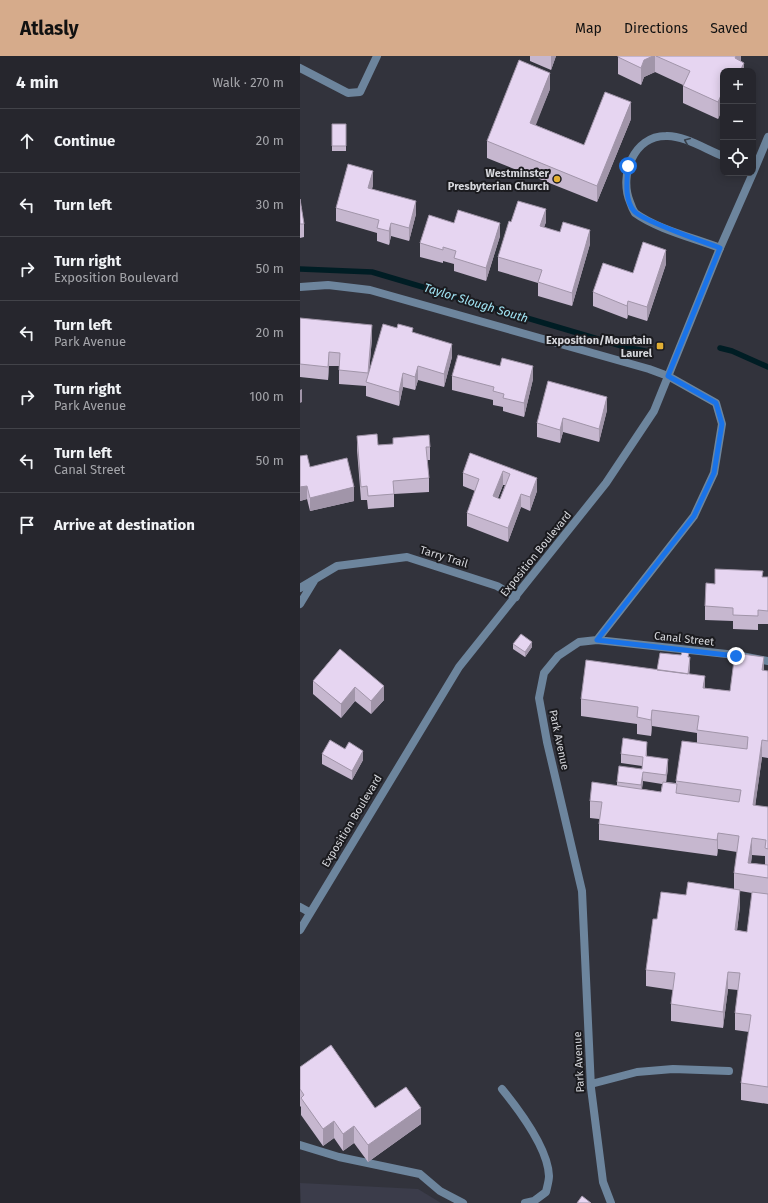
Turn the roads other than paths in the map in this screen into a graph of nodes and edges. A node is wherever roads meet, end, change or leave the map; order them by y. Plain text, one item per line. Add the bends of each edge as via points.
1 (377, 56) edge
2 (300, 68) edge
3 (768, 137) edge
4 (720, 155) edge
5 (756, 164) edge
6 (751, 176) edge
7 (720, 248) junction
8 (300, 288) edge
9 (668, 376) junction
10 (317, 578) junction
11 (300, 588) edge
12 (516, 596) junction
13 (300, 604) edge
14 (597, 640) junction
15 (768, 661) edge
16 (300, 907) edge
17 (309, 912) junction
18 (300, 930) edge
19 (729, 1072) dead end
20 (591, 1084) junction
21 (502, 1088) dead end
22 (300, 1145) edge
23 (463, 1203) edge
24 (525, 1203) edge
25 (611, 1203) edge

1 - 2 street via 360,92 348,92
3 - 5 street, Exposition Boulevard
4 -> 7 street via 666,135 650,140 633,154 626,182 627,195 634,212
6 - 7 street, Exposition Boulevard
7 - 9 street, Exposition Boulevard
8 - 9 street via 328,285 370,290
9 - 12 street, Exposition Boulevard via 654,411 606,483
9 - 14 street via 716,403 722,424 713,477 694,516
10 - 11 street, Tarry Trail
10 - 12 street, Tarry Trail via 337,566 408,557 497,586
10 - 13 street, Tarry Trail
12 - 17 street, Exposition Boulevard via 459,667
14 - 15 street, Canal Street
14 - 20 street, Park Avenue via 579,642 558,656 544,674 539,698 582,891
16 - 17 street
17 - 18 street, Exposition Boulevard
19 - 20 street via 666,1069 637,1072
20 - 25 street, Park Avenue via 603,1182
21 - 24 street via 519,1110 546,1161 549,1177 546,1192 534,1201
22 - 23 street via 339,1157 420,1174 440,1191

